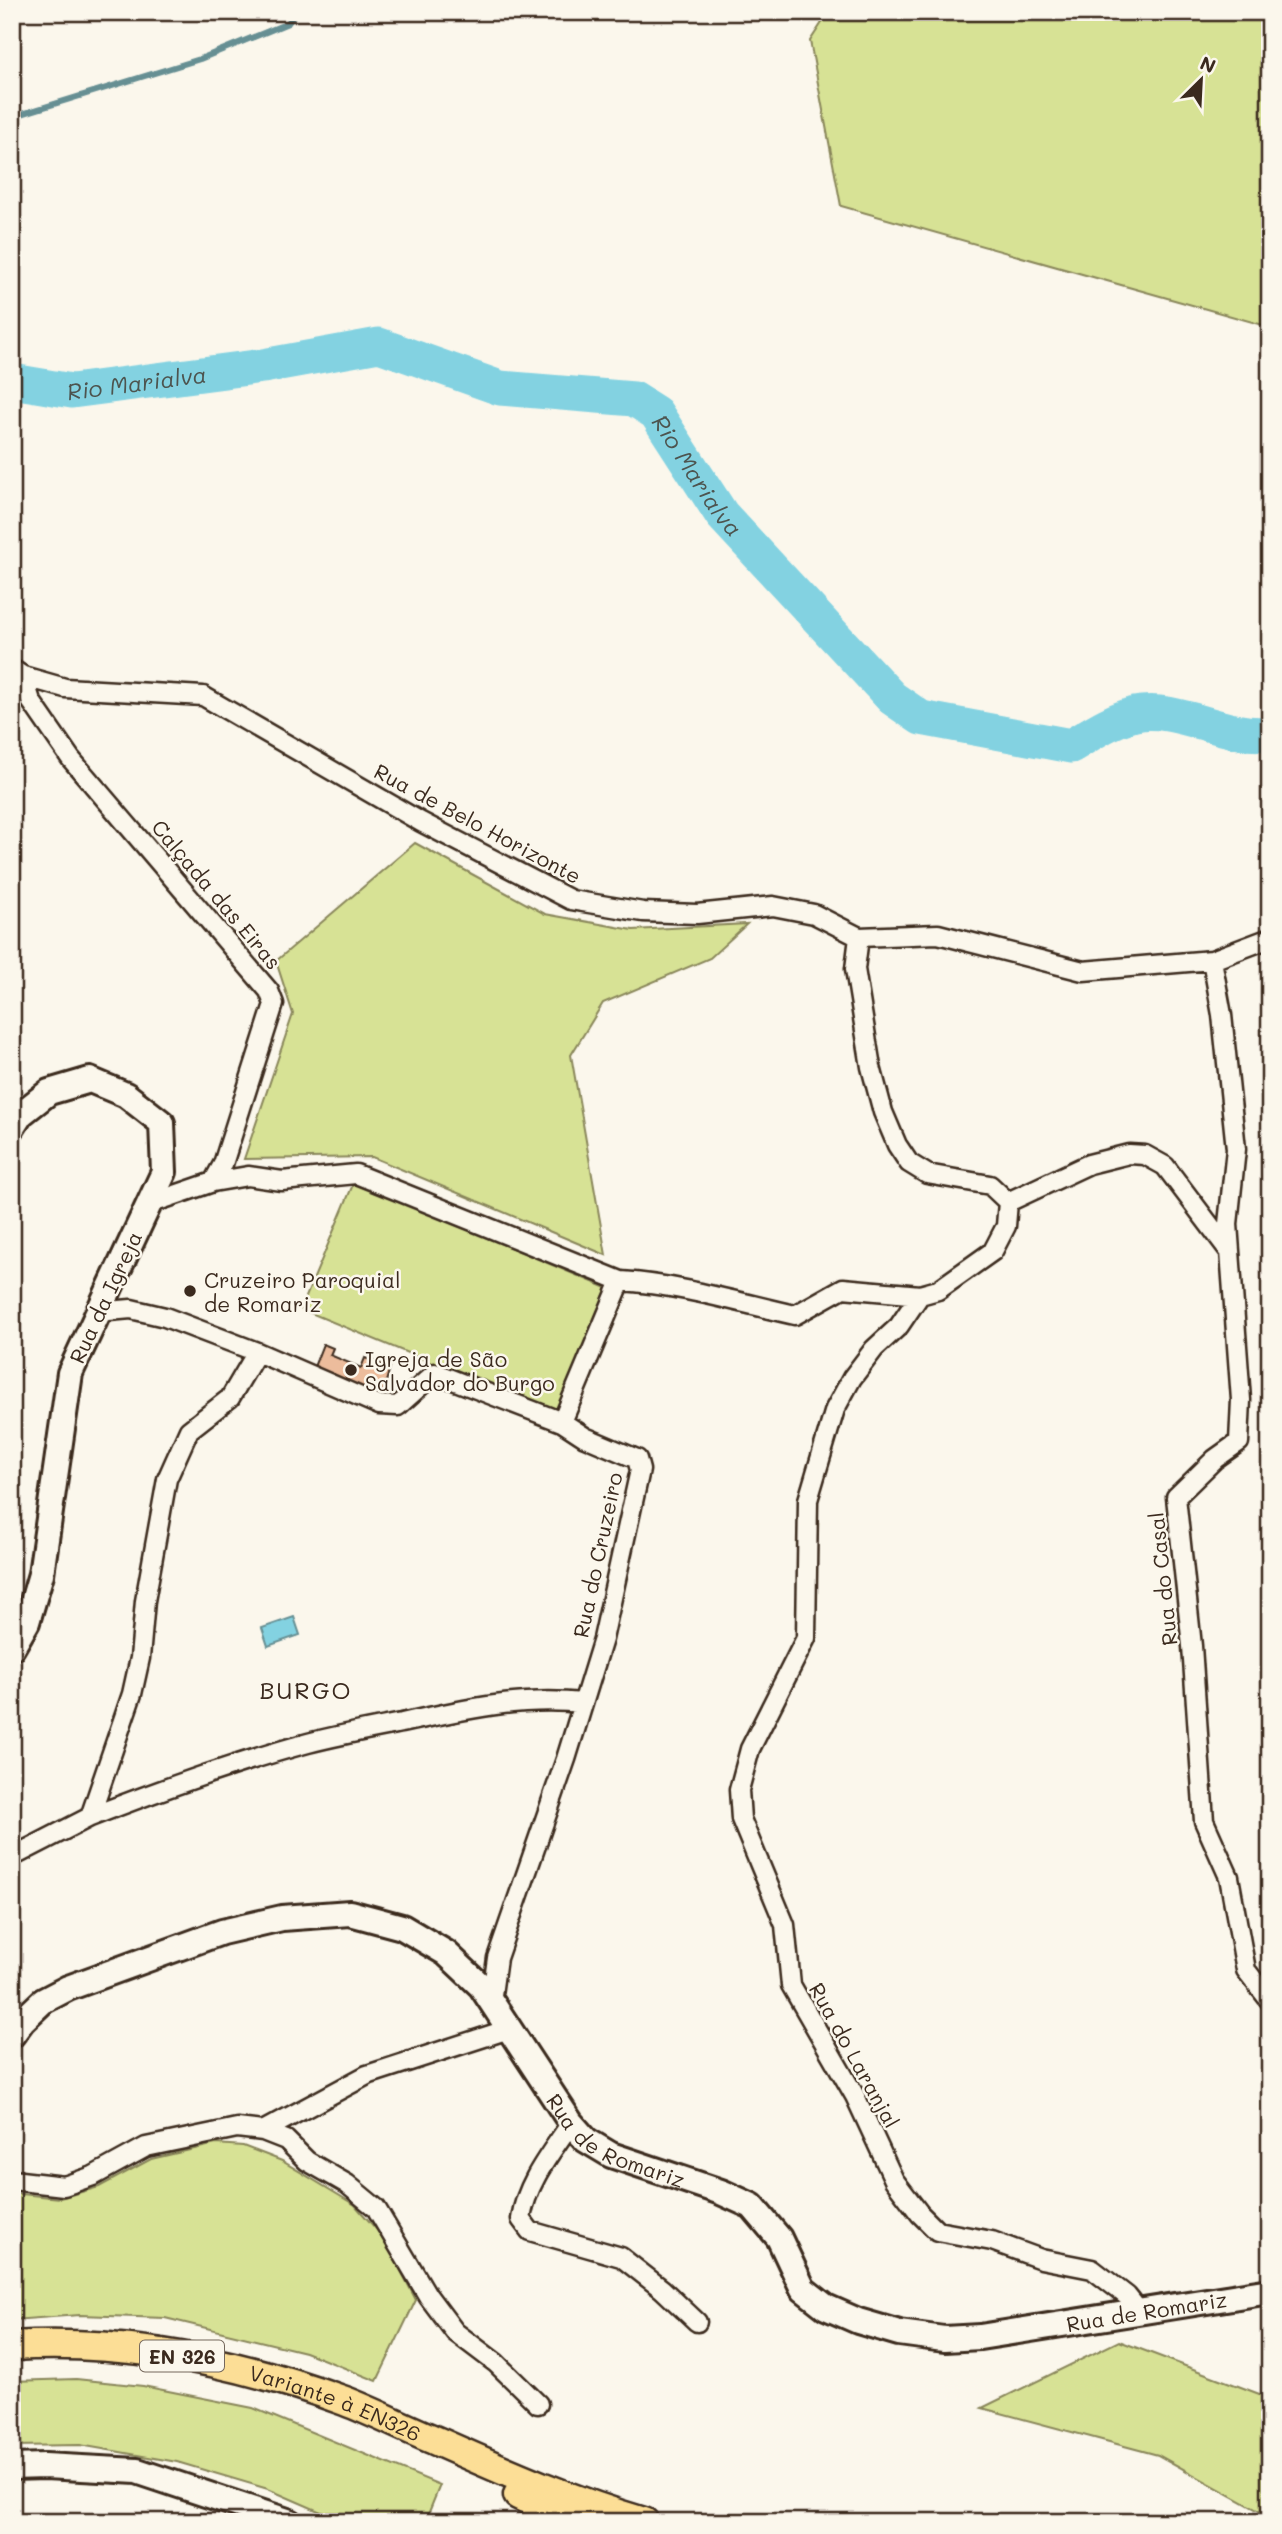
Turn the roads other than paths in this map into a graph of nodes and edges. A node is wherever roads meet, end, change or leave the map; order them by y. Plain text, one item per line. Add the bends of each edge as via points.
1 (18, 672) edge
2 (859, 937) junction
3 (1270, 938) edge
4 (1212, 960) junction
5 (12, 1128) edge
6 (213, 1182) junction
7 (1007, 1202) junction
8 (149, 1204) junction
9 (1230, 1252) junction
10 (621, 1281) junction
11 (920, 1295) junction
12 (98, 1312) junction
13 (257, 1352) junction
14 (562, 1422) junction
15 (12, 1648) edge
16 (582, 1703) junction
17 (90, 1817) junction
18 (12, 1857) edge
19 (1270, 2001) edge
20 (491, 2002) junction
21 (509, 2029) junction
22 (12, 2035) edge
23 (570, 2123) junction
24 (263, 2131) junction
25 (12, 2180) edge
26 (1270, 2291) edge
27 (1139, 2311) junction
28 (697, 2322) dead end
29 (12, 2346) edge
30 (346, 2402) junction
31 (538, 2404) dead end
32 (12, 2467) edge
33 (290, 2522) edge
34 (574, 2522) edge
35 (644, 2522) edge

1 - 2 street, Rua de Belo Horizonte via 65,688 202,696 421,822 570,900 643,912 698,914 773,906 814,914
1 - 6 street, Calçada das Eiras via 31,701 71,759 270,991 274,1004 223,1164
2 - 4 street, Rua de Belo Horizonte via 938,934 1083,971
2 - 7 street via 855,969 871,1067 897,1145 909,1163 927,1174 990,1185
3 - 4 street, Rua de Belo Horizonte
4 - 9 street, Rua do Casal via 1236,1149 1228,1224
5 - 8 main road, Rua da Igreja via 21,1114 50,1091 90,1080 126,1095 162,1123 164,1172
6 - 8 street
6 - 10 street via 248,1176 282,1181 356,1174
7 - 9 street via 1090,1164 1129,1154 1145,1155 1165,1166
7 - 11 street via 1006,1226 993,1251 938,1290
8 - 12 main road, Rua da Igreja
9 - 19 street, Rua do Casal via 1241,1400 1239,1442 1176,1497 1204,1821 1229,1877 1247,1970
10 - 11 street via 721,1296 795,1315 843,1288
10 - 14 street
11 - 27 street, Rua do Laranjal via 852,1378 835,1409 808,1500 806,1638 750,1749 738,1790 741,1819 785,1925 791,1985 855,2096 894,2180 920,2214 937,2231 1092,2269
12 - 13 street via 131,1309 165,1317
12 - 15 main road, Rua da Igreja via 70,1373 41,1574 27,1622
13 - 14 street, Rua do Cruzeiro via 379,1405 398,1406 435,1373
13 - 17 street via 230,1398 189,1430 167,1479 145,1601 141,1658
14 - 16 street, Rua do Cruzeiro via 637,1459 640,1470 603,1639
16 - 17 street via 509,1704 310,1743 242,1762
16 - 20 street, Rua do Cruzeiro via 497,1958
17 - 18 street
20 - 21 main road, Rua de Romariz
20 - 22 main road, Rua de Romariz via 446,1953 402,1927 350,1913 282,1918 222,1932 68,1988 43,2001
21 - 23 main road, Rua de Romariz
21 - 24 street via 367,2075
23 - 27 main road, Rua de Romariz via 586,2140 611,2155 752,2206 779,2238 803,2288 826,2307 858,2321 944,2339
23 - 28 street via 523,2202 521,2219 530,2231 621,2257
24 - 25 street via 237,2127 146,2147 64,2186
24 - 31 street via 286,2140 307,2161 347,2184 376,2208 454,2332
26 - 27 main road, Rua de Romariz
29 - 30 main road, Variante à EN326 / EN 326 via 153,2351 258,2372
30 - 34 main road via 479,2477
30 - 35 main road, Variante à EN326 / EN 326 via 517,2477
32 - 33 main road via 137,2471

